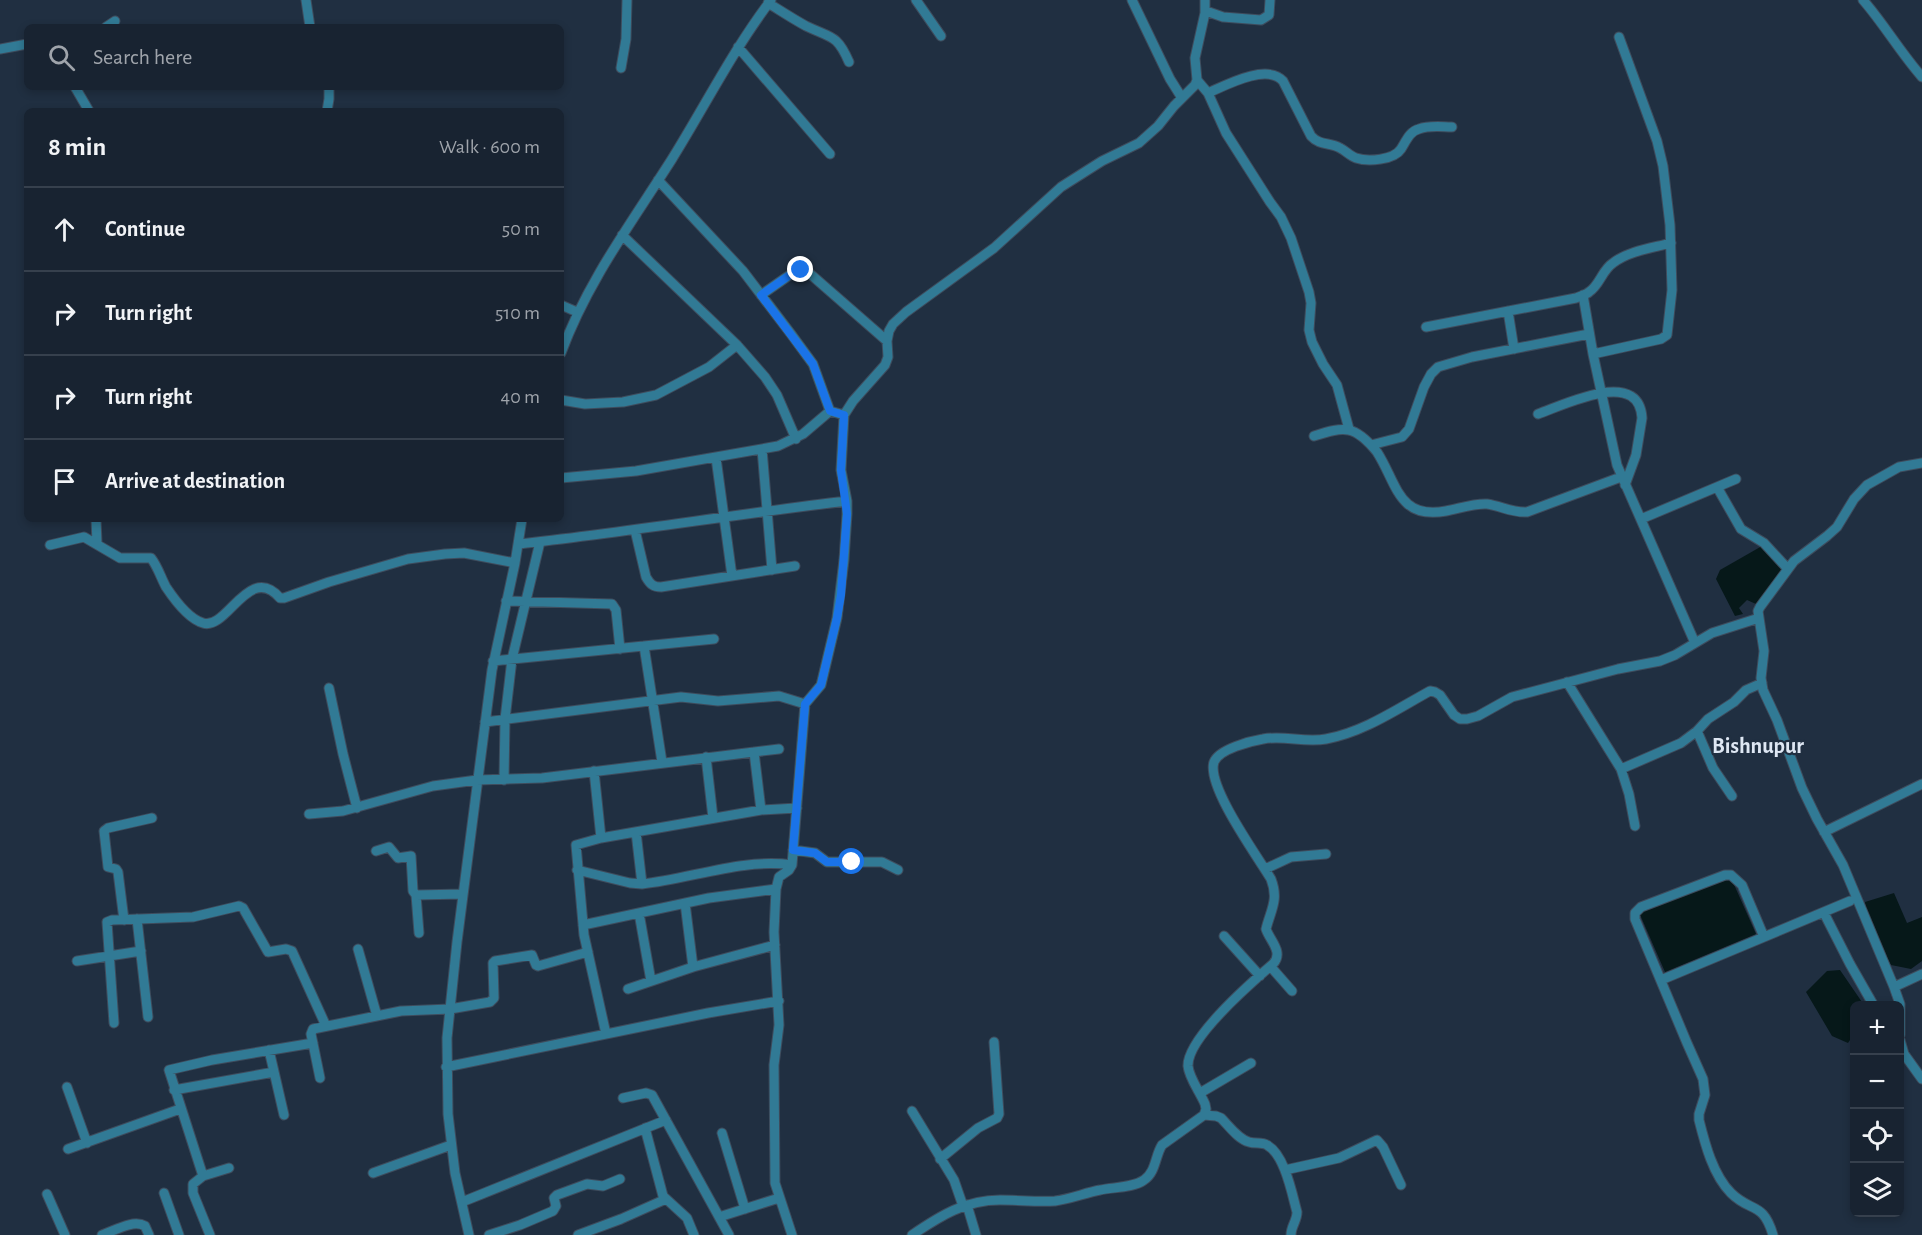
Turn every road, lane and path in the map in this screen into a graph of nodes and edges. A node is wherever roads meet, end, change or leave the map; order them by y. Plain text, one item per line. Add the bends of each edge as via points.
1 (306, 0) edge
2 (627, 0) edge
3 (916, 0) edge
4 (1131, 0) edge
5 (1205, 0) edge
6 (1270, 0) edge
7 (1863, 0) edge
8 (769, 2) edge
9 (1206, 11) junction
10 (115, 21) dead end
11 (110, 24) edge
12 (310, 24) edge
13 (940, 36) dead end
14 (1619, 37) dead end
15 (24, 45) edge
16 (738, 47) junction
17 (0, 49) edge
18 (849, 62) dead end
19 (621, 68) dead end
20 (1922, 77) edge
21 (1197, 80) junction
22 (77, 90) edge
23 (328, 90) edge
24 (1208, 93) junction
25 (1182, 98) junction
26 (87, 108) edge
27 (328, 108) edge
28 (1452, 127) dead end
29 (830, 154) dead end
30 (658, 180) junction
31 (622, 235) junction
32 (1671, 243) junction
33 (761, 295) junction
34 (1583, 295) junction
35 (564, 307) edge
36 (1508, 311) junction
37 (577, 312) junction
38 (1426, 327) dead end
39 (1589, 334) junction
40 (887, 341) junction
41 (564, 345) edge
42 (737, 345) junction
43 (1514, 349) junction
44 (1593, 354) junction
45 (1601, 392) junction
46 (564, 400) edge
47 (830, 411) junction
48 (1538, 414) dead end
49 (844, 415) junction
50 (1349, 429) junction
51 (1314, 436) dead end
52 (796, 439) junction
53 (1371, 445) junction
54 (762, 449) junction
55 (716, 458) junction
56 (1922, 463) edge
57 (564, 478) edge
58 (1736, 479) dead end
59 (1623, 481) junction
60 (1717, 487) junction
61 (847, 501) junction
62 (768, 510) junction
63 (724, 517) junction
64 (1641, 519) junction
65 (96, 522) edge
66 (522, 522) edge
67 (635, 530) junction
68 (540, 542) junction
69 (97, 543) junction
70 (519, 544) junction
71 (50, 545) dead end
72 (515, 563) junction
73 (795, 566) dead end
74 (1788, 568) junction
75 (772, 570) junction
76 (732, 576) junction
77 (506, 601) junction
78 (525, 601) junction
79 (1759, 618) junction
80 (714, 639) dead end
81 (1695, 643) junction
82 (644, 646) junction
83 (620, 649) junction
84 (512, 659) junction
85 (493, 661) junction
86 (1567, 682) junction
87 (1762, 683) junction
88 (329, 688) dead end
89 (653, 701) junction
90 (805, 704) junction
91 (505, 719) junction
92 (485, 722) junction
93 (1697, 731) junction
94 (779, 749) dead end
95 (754, 752) junction
96 (706, 757) junction
97 (662, 762) junction
98 (1622, 769) junction
99 (594, 771) junction
100 (477, 780) junction
101 (504, 780) junction
102 (1922, 784) edge
103 (1732, 796) dead end
104 (357, 808) junction
105 (797, 808) junction
106 (761, 810) junction
107 (309, 814) dead end
108 (713, 818) junction
109 (152, 819) dead end
110 (1635, 826) dead end
111 (1824, 831) junction
112 (636, 832) junction
113 (601, 838) junction
114 (793, 850) junction
115 (376, 851) dead end
116 (1326, 854) dead end
117 (792, 865) junction
118 (1265, 869) junction
119 (577, 870) junction
120 (898, 870) dead end
121 (642, 884) junction
122 (776, 889) junction
123 (463, 894) junction
124 (416, 895) junction
125 (1850, 901) dead end
126 (685, 903) junction
127 (639, 913) junction
128 (1824, 913) junction
129 (137, 919) junction
130 (124, 920) junction
131 (583, 925) junction
132 (419, 933) dead end
133 (1224, 936) dead end
134 (1764, 937) junction
135 (775, 945) junction
136 (358, 949) dead end
137 (141, 951) junction
138 (588, 952) junction
139 (108, 957) junction
140 (78, 961) dead end
141 (693, 967) junction
142 (1271, 967) junction
143 (1922, 975) edge
144 (1260, 976) junction
145 (1661, 980) junction
146 (651, 981) junction
147 (1894, 987) junction
148 (628, 989) dead end
149 (1292, 991) dead end
150 (779, 1000) junction
151 (1872, 1001) edge
152 (1899, 1001) edge
153 (450, 1009) junction
154 (377, 1016) junction
155 (148, 1017) dead end
156 (114, 1023) dead end
157 (326, 1026) junction
158 (606, 1034) junction
159 (993, 1042) dead end
160 (313, 1043) junction
161 (269, 1050) junction
162 (1904, 1054) edge
163 (1251, 1063) dead end
164 (446, 1067) junction
165 (274, 1072) junction
166 (320, 1078) dead end
167 (1922, 1079) edge
168 (67, 1087) dead end
169 (174, 1090) junction
170 (1200, 1093) junction
171 (622, 1098) dead end
172 (180, 1109) junction
173 (912, 1111) dead end
174 (284, 1115) dead end
175 (1204, 1115) junction
176 (666, 1120) junction
177 (645, 1128) junction
178 (722, 1133) dead end
179 (87, 1143) junction
180 (451, 1146) junction
181 (68, 1149) dead end
182 (940, 1159) junction
183 (228, 1168) dead end
184 (1285, 1170) junction
185 (373, 1173) dead end
186 (202, 1176) junction
187 (620, 1179) dead end
188 (1401, 1185) dead end
189 (164, 1193) dead end
190 (47, 1194) dead end
191 (779, 1198) junction
192 (666, 1199) junction
193 (462, 1202) junction
194 (965, 1206) junction
195 (745, 1209) junction
196 (719, 1217) junction
197 (65, 1235) edge
198 (102, 1235) edge
199 (149, 1235) edge
200 (179, 1235) edge
201 (210, 1235) edge
202 (469, 1235) edge
203 (489, 1235) edge
204 (578, 1235) edge
205 (694, 1235) edge
206 (729, 1235) edge
207 (792, 1235) edge
208 (912, 1235) edge
209 (976, 1235) edge
210 (1291, 1235) edge
211 (1773, 1235) edge

1 - 12 street
2 - 19 street
3 - 13 street
4 - 25 street
5 - 9 street
6 - 9 street via 1269,15 1261,20
7 - 20 street
8 - 16 street
8 - 18 street via 806,26 834,38
9 - 21 street via 1195,58
10 - 11 street
14 - 32 street via 1657,141
15 - 17 street
16 - 29 street
16 - 30 street
21 - 24 street
21 - 25 street
22 - 26 street
23 - 27 street
24 - 28 street via 1249,77 1279,76 1315,141 1337,146 1357,158 1397,153 1419,128
24 - 50 street via 1226,133 1291,238 1309,292 1312,342 1337,385
25 - 40 street via 1149,135 1061,187 994,248 906,312 893,324
30 - 31 street
30 - 33 street
31 - 37 street
31 - 42 street
32 - 34 street via 1625,255 1612,263 1597,285
32 - 44 street via 1672,290 1667,335
33 - 40 street via 794,272 808,272
33 - 47 street via 813,364
34 - 36 street
34 - 39 street
35 - 37 street
36 - 38 street
36 - 43 street
37 - 41 street
39 - 43 street
39 - 44 street
40 - 49 street via 885,365
42 - 46 street via 709,367 656,395 622,402
42 - 52 street via 777,395
43 - 53 street via 1438,367 1424,387 1405,434
44 - 45 street
45 - 48 street
45 - 59 street
45 - 59 street via 1628,394 1641,412 1636,455
47 - 49 street
47 - 52 street
49 - 61 street via 841,470
50 - 51 street
50 - 53 street
52 - 54 street
53 - 59 street via 1403,501 1426,513 1487,504 1527,512
54 - 55 street
54 - 62 street
55 - 57 street
55 - 63 street
56 - 74 street via 1899,468 1867,485 1837,527
58 - 60 street
59 - 64 street
60 - 64 street
60 - 74 street via 1741,529 1764,543
61 - 62 street
61 - 90 street via 837,618 821,685
62 - 63 street
62 - 75 street
63 - 67 street
63 - 76 street
64 - 81 street
65 - 69 street
66 - 70 street
67 - 68 street
67 - 76 street via 646,577 654,587
68 - 70 street
68 - 78 street
69 - 71 street via 78,537
69 - 72 street via 120,558 151,558 173,597 205,624 219,618 243,595 265,586 284,598 408,559 445,554 464,553
70 - 72 street
72 - 77 street
73 - 75 street
74 - 79 street via 1760,607
75 - 76 street
77 - 78 street
77 - 85 street
78 - 83 street via 612,604
78 - 84 street
79 - 81 street via 1712,633
79 - 87 street via 1764,651
80 - 82 street
81 - 86 street via 1660,661
82 - 83 street
82 - 89 street
83 - 84 street
84 - 85 street
84 - 91 street
85 - 92 street
86 - 98 street
86 - 118 street via 1512,697 1478,717 1467,719 1454,715 1440,695 1430,692 1336,737 1264,739 1225,752 1214,762 1218,790
87 - 93 street via 1746,690
87 - 111 street via 1802,788
88 - 104 street
89 - 90 street via 779,696
89 - 91 street
89 - 97 street
90 - 105 street
91 - 92 street
91 - 101 street
92 - 100 street
93 - 98 street via 1681,743
93 - 103 street via 1713,768
94 - 95 street
95 - 96 street
95 - 106 street
96 - 97 street
96 - 108 street
97 - 99 street
98 - 110 street
99 - 101 street
99 - 113 street
100 - 101 street
100 - 104 street via 433,786
100 - 123 street
102 - 111 street
104 - 107 street
105 - 106 street
105 - 114 street
106 - 108 street
108 - 112 street
109 - 130 street via 105,831 108,867 117,870
111 - 147 street via 1843,865
112 - 113 street
112 - 121 street
113 - 119 street via 576,845
114 - 117 street
114 - 120 street via 815,853 827,862 882,862
115 - 124 street via 389,847 398,858 411,856
116 - 118 street via 1291,857
117 - 121 street via 747,866
117 - 122 street via 779,877
118 - 142 street via 1275,890 1266,929 1278,954
119 - 121 street
119 - 131 street
122 - 126 street
122 - 135 street
123 - 124 street
123 - 153 street
124 - 132 street
125 - 128 street
126 - 127 street
126 - 141 street
127 - 131 street
127 - 146 street
128 - 134 street
128 - 151 street
129 - 130 street
129 - 137 street
129 - 157 street via 202,916 241,907 268,952 292,951
130 - 139 street via 106,923
131 - 138 street
133 - 144 street
134 - 145 street
134 - 145 street via 1742,885 1731,875 1641,907 1635,919
135 - 141 street
135 - 150 street
136 - 154 street
137 - 139 street
137 - 155 street
138 - 153 street via 538,966 532,955 495,961 493,1000
138 - 158 street
139 - 140 street
139 - 156 street
141 - 146 street
142 - 144 street
142 - 149 street
143 - 147 street
144 - 170 street via 1216,1017 1192,1053 1189,1070
145 - 211 street via 1703,1079 1705,1095 1699,1120 1713,1162 1732,1195 1769,1220
146 - 148 street
147 - 152 street
150 - 158 street
150 - 191 street via 774,1065 775,1183
153 - 154 street
153 - 164 street
154 - 157 street
157 - 160 street via 311,1031
158 - 164 street
159 - 182 street via 999,1114
160 - 161 street
160 - 166 street
161 - 165 street
161 - 169 street via 170,1069
162 - 167 street
163 - 170 street
164 - 180 street
165 - 169 street
165 - 174 street
168 - 179 street
169 - 172 street
170 - 175 street via 1206,1109
171 - 176 street via 650,1093
172 - 179 street
172 - 186 street
173 - 182 street
175 - 184 street via 1221,1119 1248,1142 1267,1145
175 - 194 street via 1162,1144 1151,1174 1137,1184 1059,1200 997,1200
176 - 177 street
176 - 196 street
177 - 192 street
177 - 193 street
178 - 195 street
179 - 181 street
180 - 185 street
180 - 193 street
182 - 194 street
183 - 186 street
184 - 188 street via 1339,1158 1377,1140
184 - 210 street via 1298,1212
186 - 201 street via 192,1188
187 - 203 street via 603,1186 587,1184 557,1195 553,1211
189 - 200 street
190 - 197 street
191 - 195 street
191 - 207 street
192 - 204 street
192 - 205 street via 687,1218
193 - 202 street
194 - 208 street via 952,1209
194 - 209 street
195 - 196 street
196 - 206 street
198 - 199 street via 138,1223 145,1226

